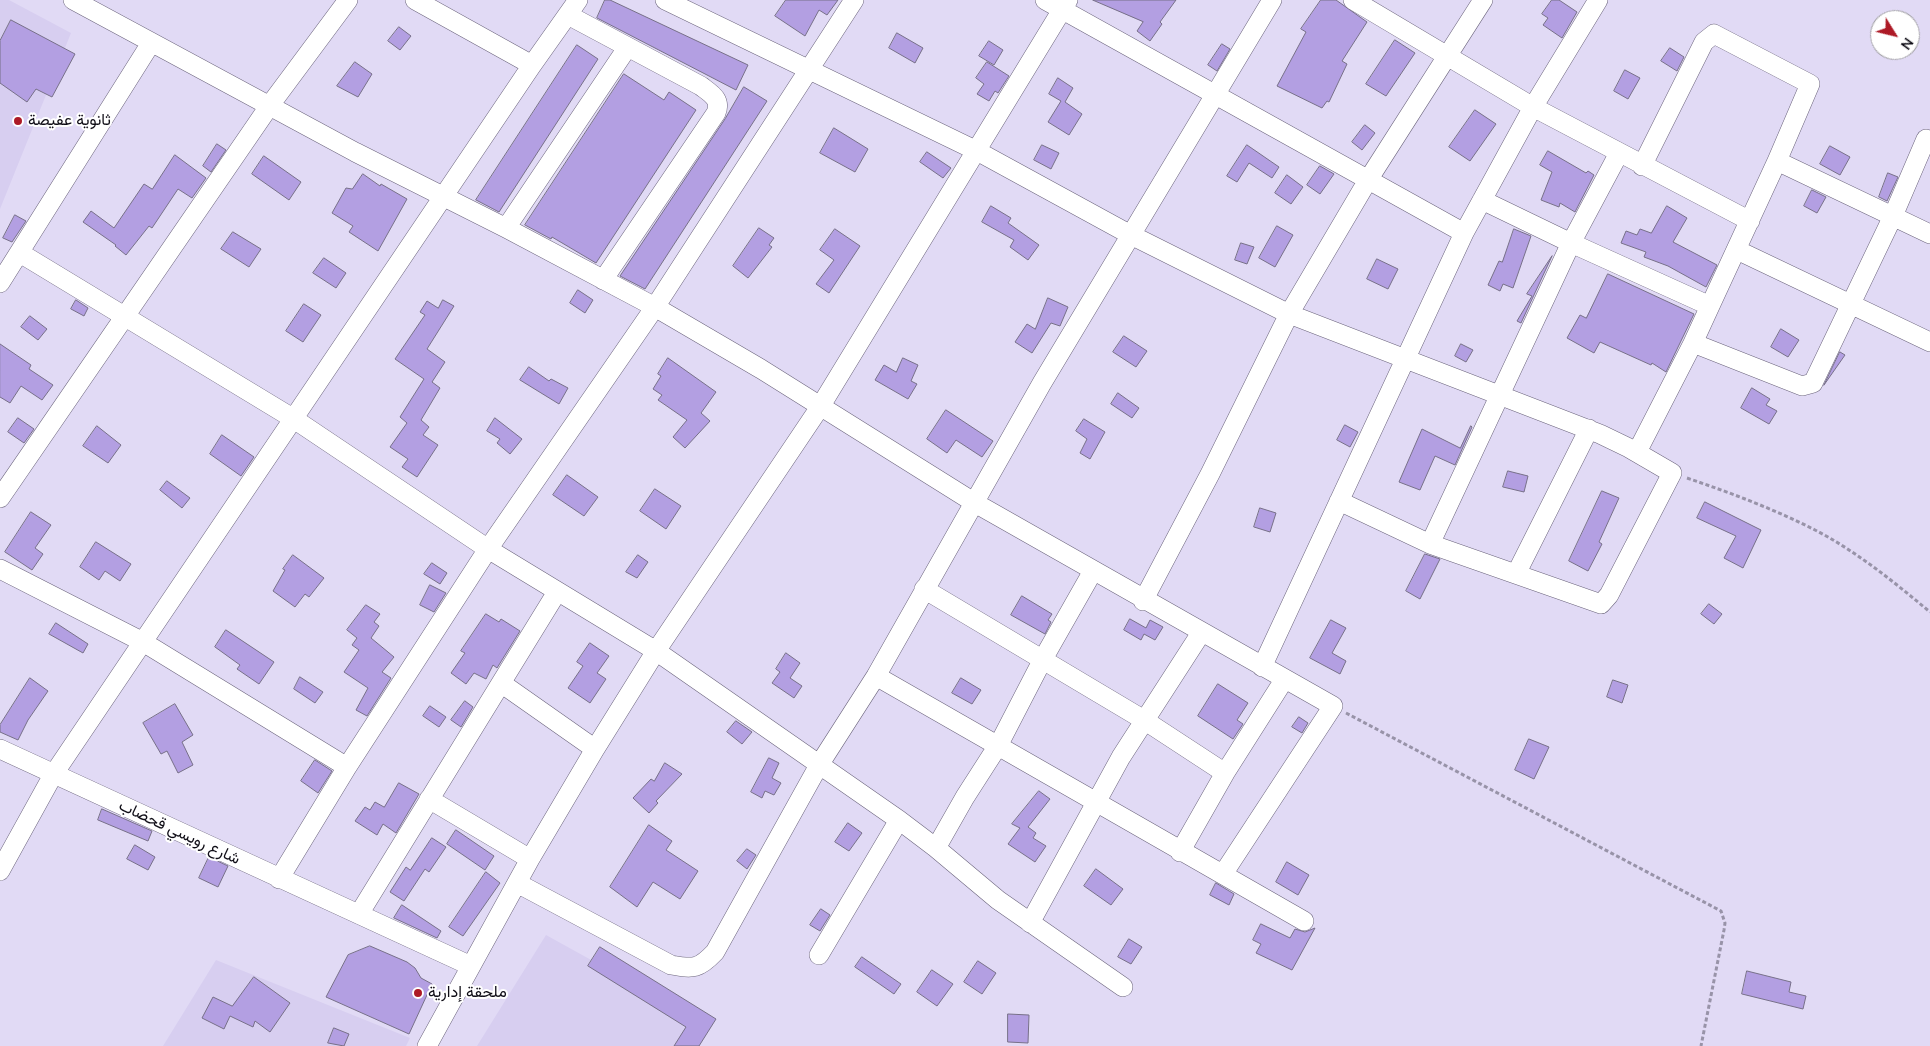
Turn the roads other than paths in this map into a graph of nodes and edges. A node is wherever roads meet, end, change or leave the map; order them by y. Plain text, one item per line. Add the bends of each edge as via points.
1 (348, 0) edge
2 (415, 0) edge
3 (665, 0) edge
4 (854, 0) edge
5 (1045, 0) edge
6 (1272, 0) edge
7 (1353, 0) edge
8 (1483, 0) edge
9 (1598, 0) edge
10 (83, 3) edge
11 (1065, 5) edge
12 (573, 7) edge
13 (151, 43) junction
14 (628, 48) junction
15 (1447, 57) junction
16 (532, 65) junction
17 (811, 69) junction
18 (1214, 95) junction
19 (270, 106) junction
20 (1533, 106) junction
21 (1926, 139) dead end
22 (977, 151) junction
23 (1619, 153) junction
24 (1778, 161) junction
25 (1642, 166) junction
26 (1368, 180) junction
27 (443, 197) junction
28 (1482, 200) junction
29 (1893, 216) junction
30 (1750, 222) junction
31 (506, 228) junction
32 (1464, 233) junction
33 (1130, 234) junction
34 (1930, 234) edge
35 (1571, 243) junction
36 (1736, 250) junction
37 (20, 253) junction
38 (603, 280) junction
39 (0, 283) edge
40 (1850, 304) junction
41 (1710, 306) junction
42 (655, 307) junction
43 (1289, 314) junction
44 (124, 316) junction
45 (1930, 342) edge
46 (1693, 343) junction
47 (1404, 358) junction
48 (1500, 395) junction
49 (820, 407) junction
50 (294, 420) junction
51 (1589, 429) junction
52 (1637, 452) junction
53 (0, 498) edge
54 (1339, 501) junction
55 (975, 503) junction
56 (1430, 544) junction
57 (488, 549) junction
58 (0, 569) edge
59 (1093, 571) junction
60 (1516, 574) junction
61 (924, 589) junction
62 (557, 592) junction
63 (1144, 601) junction
64 (1201, 632) junction
65 (143, 642) junction
66 (656, 651) junction
67 (1043, 659) junction
68 (1262, 668) junction
69 (876, 676) junction
70 (1284, 680) junction
71 (501, 683) junction
72 (1144, 720) junction
73 (999, 744) junction
74 (0, 749) edge
75 (594, 749) junction
76 (819, 765) junction
77 (347, 768) junction
78 (1224, 773) junction
79 (52, 775) junction
80 (429, 799) junction
81 (1097, 801) junction
82 (899, 820) junction
83 (6, 848) edge
84 (936, 848) junction
85 (1180, 852) junction
86 (530, 859) junction
87 (0, 870) edge
88 (1223, 874) junction
89 (279, 879) junction
90 (517, 883) junction
91 (359, 914) junction
92 (1304, 921) dead end
93 (1030, 923) junction
94 (819, 955) dead end
95 (471, 966) junction
96 (1123, 987) dead end
97 (427, 1046) edge

1 - 19 street
2 - 16 street
3 - 17 street
4 - 17 street
5 - 11 street
6 - 18 street
7 - 15 street
8 - 15 street
9 - 20 street
10 - 13 street
11 - 18 street
11 - 22 street
12 - 14 street
12 - 16 street
13 - 19 street
13 - 37 street
14 - 31 street
14 - 38 street via 700,86 715,96 718,108
15 - 20 street
15 - 26 street
16 - 27 street
17 - 22 street
17 - 42 street
18 - 26 street
18 - 33 street
19 - 27 street
19 - 44 street
20 - 23 street
20 - 28 street
21 - 29 street
22 - 33 street
22 - 49 street
23 - 25 street
23 - 35 street
24 - 25 street via 1810,84 1714,34 1704,42
24 - 29 street
24 - 30 street
25 - 30 street
26 - 32 street
26 - 43 street
27 - 31 street
27 - 50 street
28 - 32 street
28 - 35 street
29 - 34 street
29 - 40 street
30 - 36 street
31 - 38 street
32 - 47 street
33 - 43 street
33 - 55 street
35 - 41 street
35 - 48 street
36 - 40 street
36 - 41 street
37 - 39 street
37 - 44 street
38 - 42 street
40 - 45 street
40 - 46 street via 1815,380 1807,386
41 - 46 street
42 - 49 street
42 - 57 street
43 - 47 street
43 - 63 street
44 - 50 street
44 - 53 street
46 - 52 street
47 - 48 street
47 - 54 street
48 - 51 street
48 - 56 street
49 - 55 street
49 - 66 street
50 - 57 street
50 - 65 street
51 - 52 street
51 - 60 street
52 - 60 street via 1672,473 1604,602 1599,604
54 - 56 street
54 - 68 street
55 - 59 street
55 - 61 street
56 - 60 street
57 - 62 street
57 - 77 street
58 - 65 street
59 - 63 street
59 - 67 street
61 - 67 street
61 - 69 street
62 - 66 street
62 - 71 street
63 - 64 street
64 - 68 street
64 - 72 street
65 - 77 street
65 - 79 street
66 - 75 street
66 - 76 street
67 - 72 street
67 - 73 street
68 - 70 street
69 - 73 street
69 - 76 street
70 - 78 street
70 - 88 street via 1333,706
71 - 75 street
71 - 80 street
72 - 78 street
72 - 81 street
73 - 81 street
73 - 84 street
74 - 79 street, شارع رويسي قحضاب
75 - 86 street
76 - 82 street
76 - 90 street via 716,952 702,966 671,965
77 - 89 street
78 - 85 street
79 - 83 street
79 - 89 street, شارع رويسي قحضاب
80 - 86 street
80 - 91 street
81 - 85 street
81 - 93 street
82 - 84 street
82 - 94 street
83 - 87 street
84 - 93 street
85 - 88 street
86 - 90 street
88 - 92 street
89 - 91 street, شارع رويسي قحضاب
90 - 95 street
91 - 95 street, شارع رويسي قحضاب
93 - 96 street
95 - 97 street

